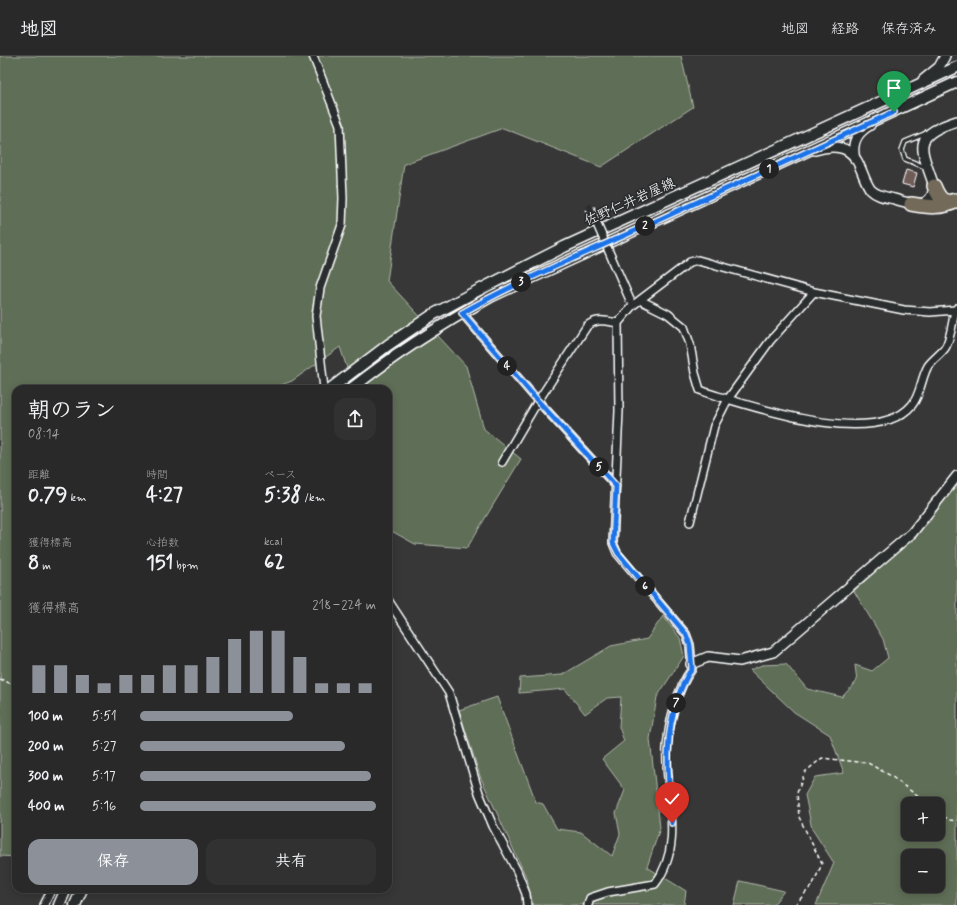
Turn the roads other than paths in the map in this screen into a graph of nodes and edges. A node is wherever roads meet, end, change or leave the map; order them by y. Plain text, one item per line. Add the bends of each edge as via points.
1 (313, 56) edge
2 (945, 56) edge
3 (957, 67) edge
4 (957, 82) edge
5 (906, 90) junction
6 (894, 112) junction
7 (957, 121) edge
8 (931, 132) junction
9 (855, 159) junction
10 (770, 169) junction
11 (928, 169) junction
12 (934, 186) junction
13 (957, 200) edge
14 (911, 204) junction
15 (590, 208) dead end
16 (814, 292) junction
17 (640, 300) junction
18 (631, 303) junction
19 (956, 309) edge
20 (462, 313) junction
21 (618, 323) junction
22 (324, 385) edge
23 (335, 385) edge
24 (356, 385) edge
25 (728, 399) junction
26 (538, 401) junction
27 (502, 462) dead end
28 (957, 476) edge
29 (616, 486) junction
30 (690, 522) dead end
31 (392, 606) edge
32 (691, 664) junction
33 (50, 893) edge
34 (64, 893) edge
35 (80, 893) edge
36 (44, 905) edge
37 (59, 905) edge
38 (75, 905) edge
39 (527, 905) edge
40 (588, 905) edge

1 - 22 street via 340,125 343,191 342,225 320,288 316,316
2 - 5 street via 935,71
3 - 5 main road, 佐野仁井岩屋線
4 - 6 main road, 佐野仁井岩屋線
5 - 23 main road, 佐野仁井岩屋線 via 564,247 473,293 434,314
6 - 9 street via 867,126 857,136 853,148
6 - 10 main road, 佐野仁井岩屋線
7 - 8 street
8 - 11 street via 922,143
8 - 11 lane via 905,142 902,150 905,159
9 - 10 street via 847,150 829,147
9 - 14 street via 875,193
10 - 20 main road, 佐野仁井岩屋線 via 580,254
11 - 12 street
12 - 13 highway via 943,200
12 - 14 street via 934,192 929,200
13 - 14 highway via 947,206 934,208
15 - 18 street, bridge
16 - 17 street via 698,260 690,262
16 - 19 street via 904,310 930,312
16 - 25 street via 770,341
17 - 18 street
17 - 25 street via 668,314 684,328 700,390
18 - 21 street
19 - 25 street via 946,347 928,367 911,406 893,419 849,426 787,416
20 - 24 main road, 佐野仁井岩屋線 via 439,325
20 - 26 street
21 - 26 street via 594,321 587,326
21 - 29 street via 619,410
25 - 30 street via 714,426
26 - 27 street
26 - 29 street
28 - 32 street via 912,533 772,652 740,661 708,657
29 - 32 street via 613,543 618,553 686,634 690,645
31 - 39 street via 449,693 479,794 517,871 526,894
32 - 40 street via 692,669 686,676 673,711 667,747 672,842 666,863 655,884 608,892 590,898
33 - 36 street
34 - 37 main road
35 - 38 main road

